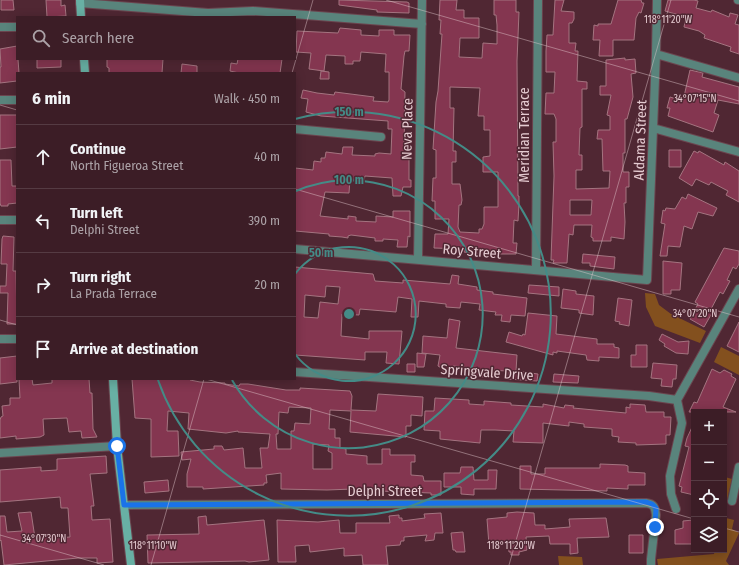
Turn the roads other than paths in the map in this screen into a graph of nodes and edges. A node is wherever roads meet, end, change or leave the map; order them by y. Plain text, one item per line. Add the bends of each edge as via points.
1 (422, 0) edge
2 (538, 0) edge
3 (657, 0) edge
4 (80, 1) edge
5 (81, 16) edge
6 (422, 24) junction
7 (0, 27) edge
8 (16, 27) edge
9 (656, 54) junction
10 (84, 60) edge
11 (85, 72) edge
12 (739, 78) edge
13 (0, 100) edge
14 (16, 100) edge
15 (653, 128) junction
16 (296, 129) edge
17 (381, 137) dead end
18 (739, 152) edge
19 (0, 220) edge
20 (16, 220) edge
21 (296, 249) edge
22 (418, 259) junction
23 (536, 270) junction
24 (647, 280) joint
25 (739, 289) edge
26 (0, 339) edge
27 (16, 339) edge
28 (296, 372) edge
29 (113, 380) edge
30 (677, 400) junction
31 (117, 446) junction
32 (0, 453) edge
33 (739, 467) edge
34 (732, 501) dead end
35 (124, 505) junction
36 (676, 509) dead end
37 (131, 565) edge
38 (651, 565) edge

1 - 6 street, Neva Place
2 - 23 street, Meridian Terrace
3 - 9 street, Aldama Street
4 - 5 main road
4 - 6 street via 208,13 253,11
6 - 22 street, Neva Place
7 - 8 street
9 - 12 street
9 - 15 street, Aldama Street
10 - 11 main road
13 - 14 street
15 - 18 street
15 - 24 street, Aldama Street
16 - 17 street
19 - 20 street
21 - 22 street, Roy Street
22 - 23 street, Roy Street
23 - 24 street, Roy Street
25 - 30 street
26 - 27 street
28 - 30 street, Springvale Drive
29 - 31 main road
30 - 36 street via 682,423 670,476 671,494
31 - 32 street
31 - 35 main road
33 - 34 street
35 - 37 main road
35 - 38 street, Delphi Street via 646,502 656,508

